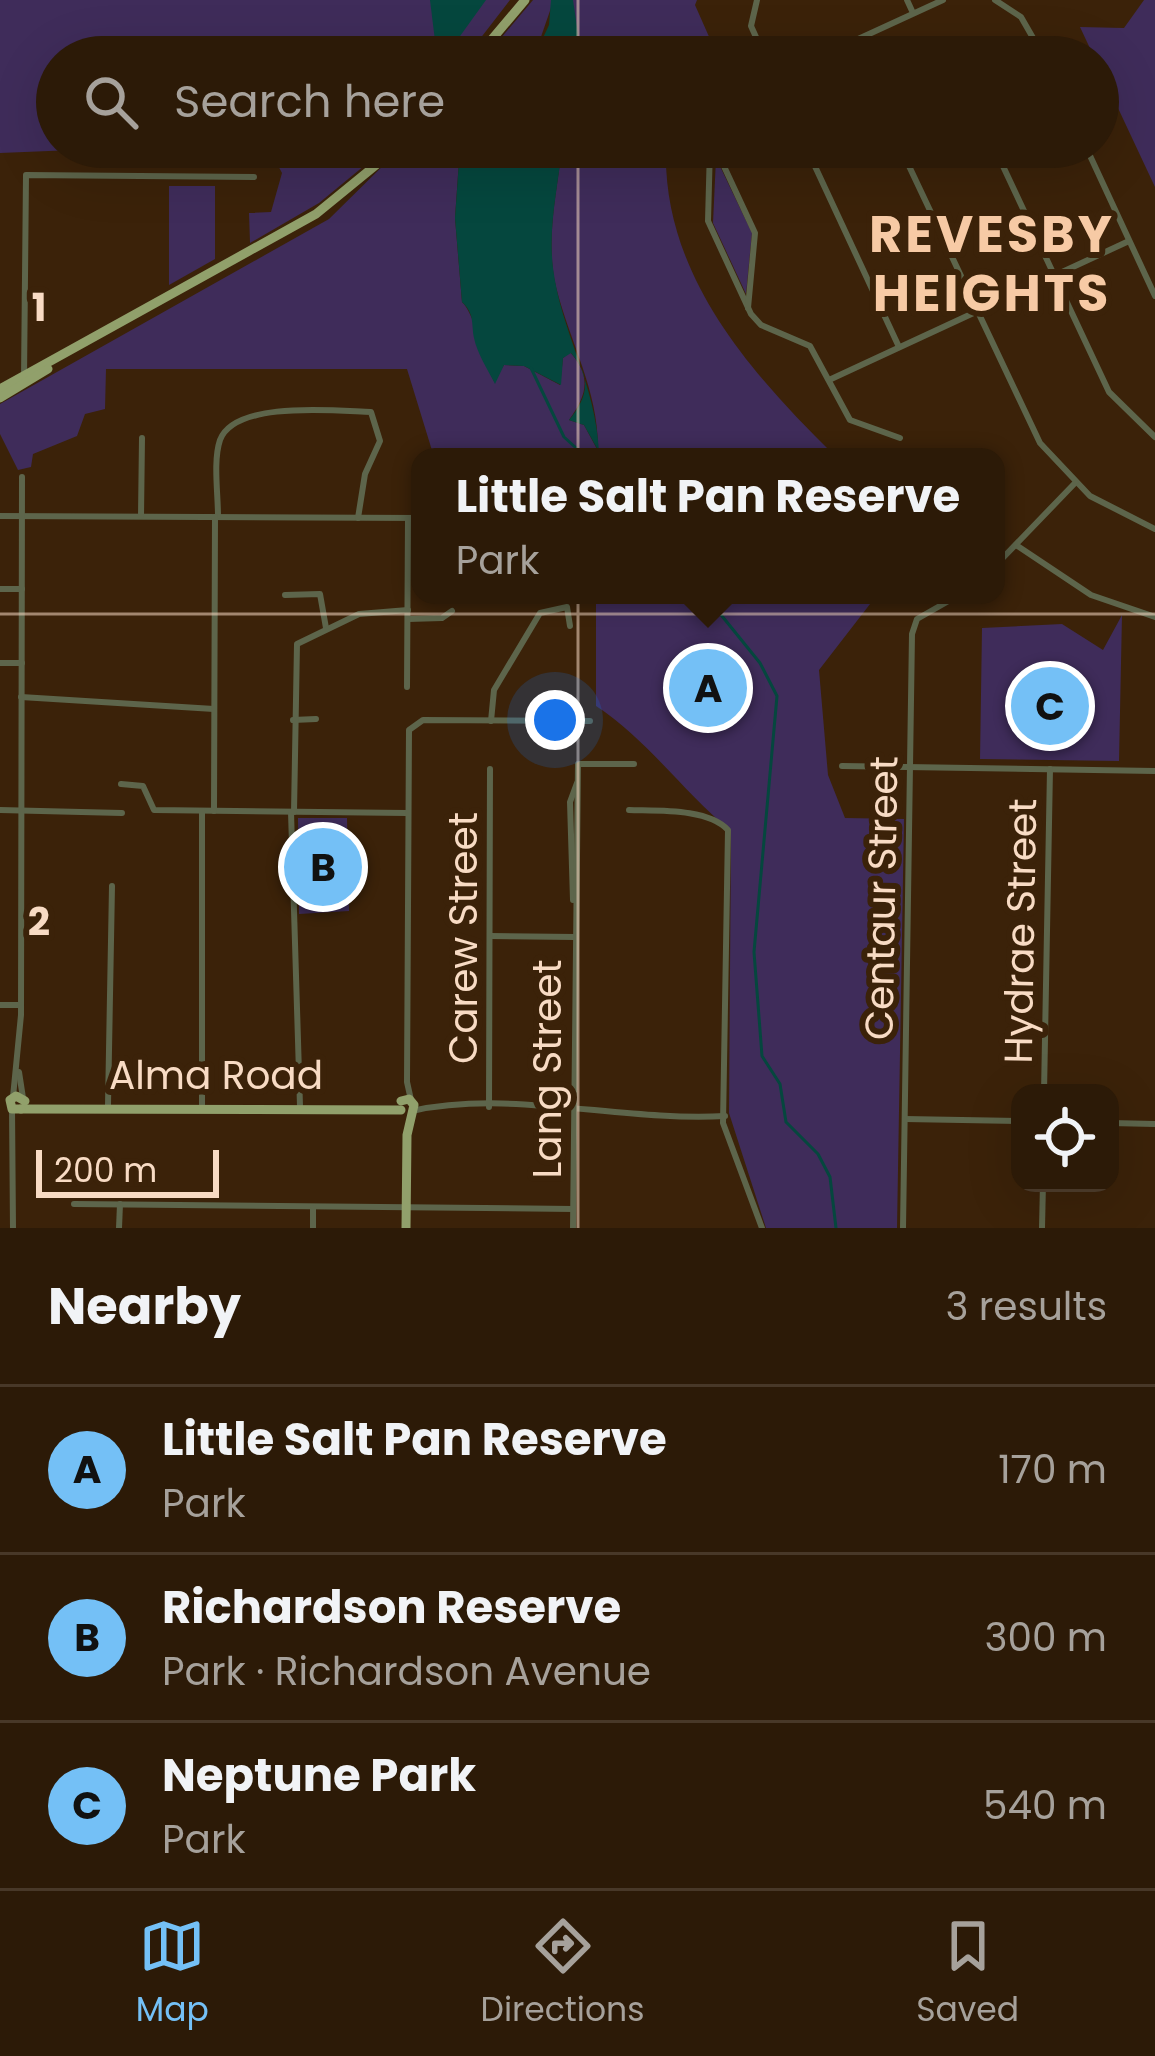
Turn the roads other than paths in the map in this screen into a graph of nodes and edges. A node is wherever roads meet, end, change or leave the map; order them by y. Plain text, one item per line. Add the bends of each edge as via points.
1 (525, 0) edge
2 (757, 0) edge
3 (907, 0) edge
4 (943, 0) edge
5 (995, 0) edge
6 (1006, 2) edge
7 (914, 13) junction
8 (495, 36) edge
9 (756, 36) edge
10 (864, 36) edge
11 (1033, 36) edge
12 (372, 168) edge
13 (711, 168) edge
14 (722, 168) edge
15 (816, 168) edge
16 (910, 168) edge
17 (1004, 168) edge
18 (1096, 168) edge
19 (254, 177) dead end
20 (1129, 241) junction
21 (1054, 276) junction
22 (1155, 296) edge
23 (748, 308) junction
24 (977, 311) junction
25 (899, 347) junction
26 (24, 379) junction
27 (829, 380) junction
28 (0, 388) edge
29 (0, 398) edge
30 (1155, 437) edge
31 (142, 438) dead end
32 (901, 438) dead end
33 (22, 477) dead end
34 (1075, 483) junction
35 (0, 516) edge
36 (22, 516) junction
37 (141, 516) junction
38 (216, 517) junction
39 (358, 518) junction
40 (408, 518) joint
41 (1155, 529) edge
42 (1016, 545) junction
43 (1005, 556) edge
44 (0, 589) edge
45 (22, 589) junction
46 (285, 595) dead end
47 (942, 604) edge
48 (452, 611) dead end
49 (408, 614) junction
50 (1155, 617) edge
51 (570, 626) dead end
52 (326, 628) junction
53 (0, 663) edge
54 (22, 663) junction
55 (407, 687) dead end
56 (21, 697) junction
57 (214, 709) junction
58 (316, 719) dead end
59 (293, 720) junction
60 (491, 721) junction
61 (590, 722) dead end
62 (634, 764) dead end
63 (842, 766) dead end
64 (910, 767) junction
65 (490, 769) dead end
66 (1050, 769) junction
67 (1155, 771) edge
68 (121, 784) dead end
69 (0, 810) edge
70 (21, 810) junction
71 (629, 810) dead end
72 (202, 811) junction
73 (214, 811) junction
74 (292, 812) junction
75 (122, 813) dead end
76 (407, 813) junction
77 (112, 886) dead end
78 (490, 936) junction
79 (575, 938) junction
80 (0, 1005) edge
81 (21, 1005) junction
82 (1044, 1084) edge
83 (14, 1104) edge
84 (108, 1105) junction
85 (202, 1105) junction
86 (299, 1106) junction
87 (406, 1106) junction
88 (489, 1107) junction
89 (574, 1111) junction
90 (725, 1116) junction
91 (904, 1119) junction
92 (1011, 1121) edge
93 (1119, 1123) edge
94 (1155, 1124) edge
95 (1043, 1192) edge
96 (74, 1204) dead end
97 (120, 1204) junction
98 (313, 1208) junction
99 (406, 1208) junction
100 (573, 1209) junction
101 (14, 1228) edge
102 (119, 1228) edge
103 (313, 1228) edge
104 (406, 1228) edge
105 (573, 1228) edge
106 (762, 1228) edge
107 (903, 1228) edge
108 (1042, 1228) edge

1 - 8 main road
2 - 9 street
3 - 7 street
4 - 7 street
5 - 6 street
6 - 11 street
7 - 10 street
12 - 26 main road via 316,214
13 - 23 street via 708,221
14 - 23 street via 754,233
15 - 25 street
16 - 24 street
17 - 21 street
18 - 20 street
19 - 26 street via 25,177
20 - 21 street
20 - 22 street
21 - 24 street
21 - 30 street via 1108,392
23 - 27 street via 761,326 810,346
24 - 25 street
24 - 34 street via 1033,431
25 - 27 street
26 - 28 main road
26 - 29 main road
27 - 32 street via 850,420
31 - 37 street
33 - 36 street
34 - 41 street
34 - 42 street
35 - 36 street
36 - 37 street
36 - 45 street
37 - 38 street
38 - 39 street
38 - 39 street via 219,443 229,428 270,412 371,412 380,441
38 - 57 street
39 - 40 street
40 - 49 street
42 - 43 street
42 - 50 street via 1090,595
44 - 45 street
45 - 54 street
46 - 52 street via 320,594
47 - 64 street, Centaur Street via 913,628
48 - 49 street via 442,618
49 - 52 street via 362,613
49 - 55 street
51 - 60 street via 567,607 540,613 494,690
52 - 59 street via 295,648
53 - 54 street
54 - 56 street
56 - 57 street
56 - 70 street
57 - 73 street
58 - 59 street
59 - 74 street
60 - 61 street
60 - 76 street via 414,723
62 - 79 street, Lang Street via 578,764
63 - 64 street
64 - 66 street
64 - 91 street, Centaur Street
65 - 78 street, Carew Street
66 - 67 street
66 - 82 street, Hydrae Street
68 - 72 street via 142,786 154,810
69 - 70 street
70 - 75 street
70 - 81 street
71 - 90 street via 698,817 728,830
72 - 73 street
72 - 85 street
73 - 74 street
74 - 76 street
74 - 86 street
76 - 87 street
77 - 84 street
78 - 79 street
78 - 88 street, Carew Street
79 - 89 street, Lang Street
80 - 81 street
81 - 83 street
83 - 84 main road, Alma Road
83 - 101 street
84 - 85 main road, Alma Road
85 - 86 main road, Alma Road
86 - 87 main road, Alma Road
87 - 88 street, Alma Road
87 - 99 main road
88 - 89 street, Alma Road
89 - 90 street, Alma Road
89 - 100 street, Lang Street
90 - 106 street
91 - 92 street
91 - 107 street, Centaur Street
93 - 94 street
95 - 108 street
96 - 97 street
97 - 98 street
97 - 102 street
98 - 99 street
98 - 103 street
99 - 100 street
99 - 104 main road
100 - 105 street, Lang Street

